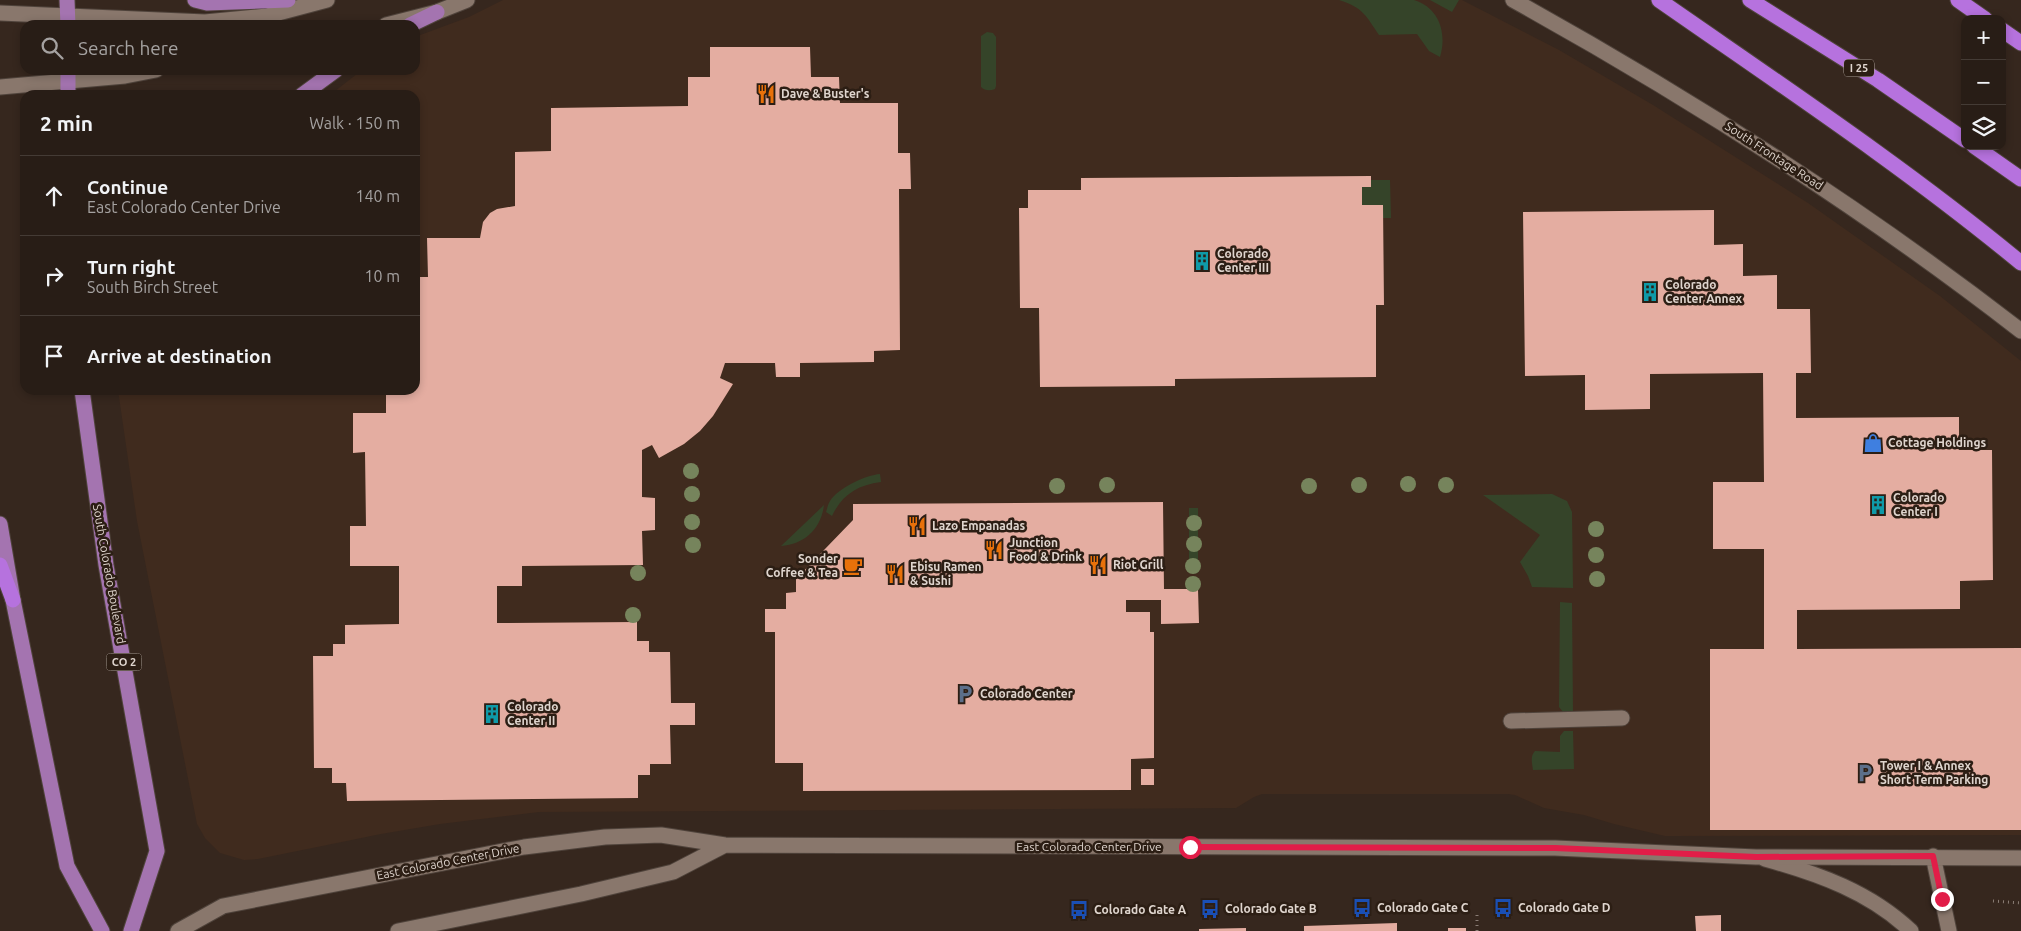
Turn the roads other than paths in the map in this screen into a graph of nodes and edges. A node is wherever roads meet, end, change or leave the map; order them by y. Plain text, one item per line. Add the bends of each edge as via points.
1 (67, 0) edge
2 (194, 0) edge
3 (288, 0) edge
4 (327, 0) edge
5 (467, 0) edge
6 (1513, 0) edge
7 (1659, 0) edge
8 (1750, 0) edge
9 (1958, 0) edge
10 (438, 12) junction
11 (0, 14) edge
12 (1979, 15) edge
13 (57, 20) edge
14 (67, 20) edge
15 (224, 20) edge
16 (406, 20) edge
17 (420, 20) edge
18 (2006, 33) edge
19 (2021, 43) edge
20 (130, 75) edge
21 (329, 75) edge
22 (68, 82) edge
23 (0, 87) edge
24 (309, 90) edge
25 (1961, 137) edge
26 (1980, 150) edge
27 (2021, 179) edge
28 (2021, 263) edge
29 (2021, 331) edge
30 (83, 395) edge
31 (0, 524) edge
32 (0, 565) edge
33 (13, 600) junction
34 (1622, 718) dead end
35 (1512, 721) dead end
36 (725, 846) junction
37 (1933, 856) junction
38 (1756, 857) junction
39 (2021, 858) edge
40 (102, 931) edge
41 (131, 931) edge
42 (178, 931) edge
43 (398, 931) edge
44 (1911, 931) edge
45 (1949, 931) edge

1 - 14 main road
2 - 3 main road via 207,3
4 - 15 street via 267,16
5 - 10 street
6 - 29 street, South Frontage Road via 1760,145 1906,245
7 - 28 highway via 1853,135
8 - 25 highway, I 25 via 1878,80
9 - 12 highway
10 - 16 street
10 - 17 main road
11 - 13 street
18 - 19 highway
20 - 22 street
21 - 24 main road
22 - 23 street
26 - 27 highway
30 - 41 main road, South Colorado Boulevard / CO 2 via 106,565 157,851
31 - 33 main road
32 - 33 highway
33 - 40 main road via 66,866
34 - 35 street
36 - 38 street, East Colorado Center Drive via 1555,848
36 - 42 street, East Colorado Center Drive via 661,835 604,837 524,847 223,906
36 - 43 street, East Colorado Center Drive via 673,872
37 - 38 street, East Colorado Center Drive
37 - 39 street
37 - 45 street
38 - 44 street via 1834,881 1872,900

